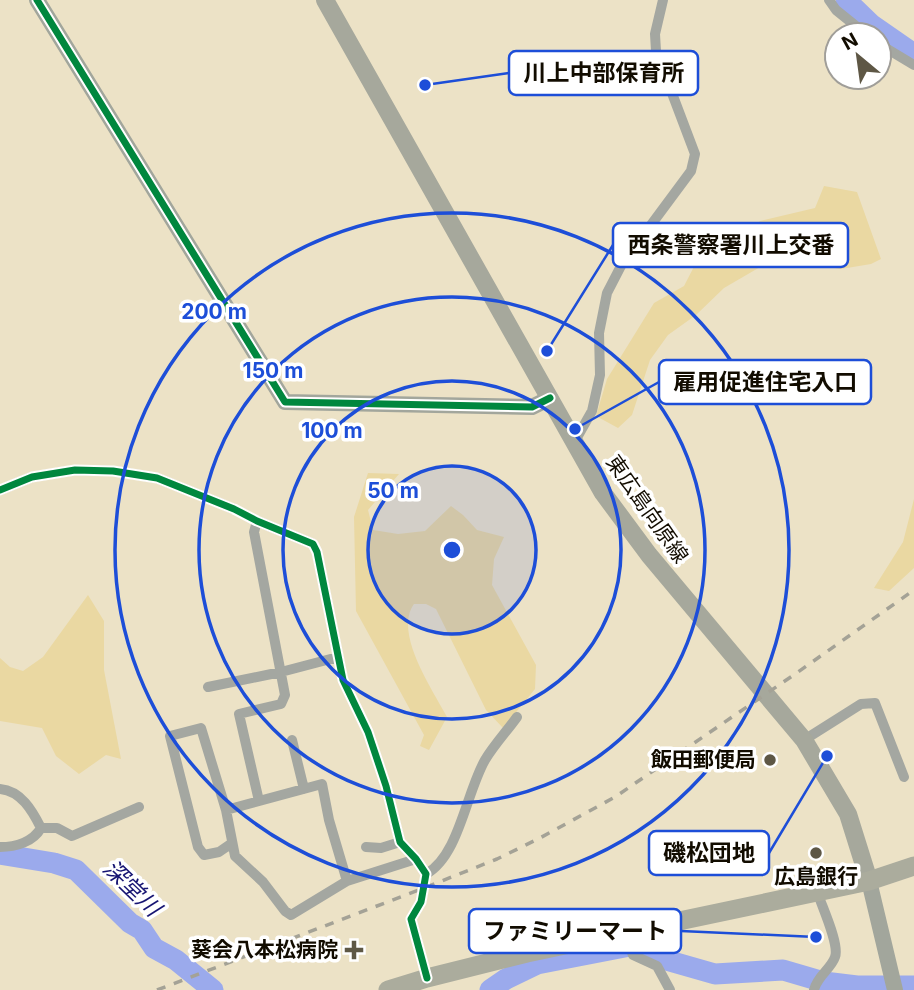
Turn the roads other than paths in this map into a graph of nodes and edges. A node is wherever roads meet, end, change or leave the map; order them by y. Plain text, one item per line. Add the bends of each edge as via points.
1 (37, 0) edge
2 (325, 0) edge
3 (663, 0) edge
4 (829, 0) edge
5 (850, 21) edge
6 (893, 52) edge
7 (914, 65) edge
8 (550, 398) junction
9 (575, 441) junction
10 (0, 490) edge
11 (257, 521) junction
12 (338, 657) junction
13 (281, 673) junction
14 (208, 687) dead end
15 (517, 717) dead end
16 (292, 740) dead end
17 (804, 740) junction
18 (904, 777) dead end
19 (0, 789) edge
20 (304, 789) junction
21 (259, 801) junction
22 (139, 807) dead end
23 (226, 810) junction
24 (41, 828) junction
25 (400, 842) junction
26 (232, 843) junction
27 (0, 847) edge
28 (366, 847) dead end
29 (416, 859) junction
30 (914, 866) edge
31 (426, 874) junction
32 (347, 881) junction
33 (869, 881) junction
34 (817, 891) junction
35 (627, 940) junction
36 (427, 978) junction
37 (894, 983) edge
38 (388, 990) edge
39 (670, 990) edge
40 (814, 990) edge

1 - 8 street via 285,402 532,407
2 - 8 main road, 東広島向原線
3 - 9 street via 656,51 695,155 691,171 622,264 607,293 599,333 600,375 592,411
4 - 5 street
6 - 7 street
8 - 9 main road, 東広島向原線
9 - 17 main road, 東広島向原線 via 603,493 649,555
10 - 11 street via 50,473 113,471 157,478
11 - 12 street via 313,544
11 - 13 street via 254,532
12 - 13 street
12 - 25 street via 343,680 368,732
13 - 14 street
13 - 21 street via 285,695 281,704 239,714
15 - 31 street via 484,762 450,848 441,863
16 - 20 street
17 - 18 street via 861,704 875,703
17 - 33 main road, 東広島向原線 via 848,814
19 - 24 street via 15,792
20 - 21 street
20 - 32 street via 322,784
21 - 23 street
22 - 24 street via 72,836 57,828
23 - 26 street
23 - 26 street via 201,728 170,736 198,847 204,855
24 - 27 street via 20,845
25 - 28 street
25 - 29 street
26 - 32 street via 235,856 291,915
29 - 31 street
29 - 32 street
30 - 33 highway
31 - 36 street via 421,902 411,919
33 - 34 highway
33 - 37 street
34 - 35 highway
34 - 40 street via 836,956
35 - 36 highway
35 - 39 street via 633,955 657,966
36 - 38 highway

